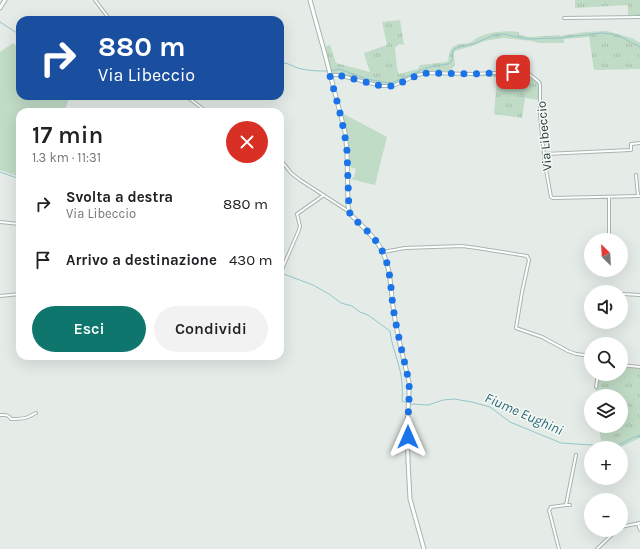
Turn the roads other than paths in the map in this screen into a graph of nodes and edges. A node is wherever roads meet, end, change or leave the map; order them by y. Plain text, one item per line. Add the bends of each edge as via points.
1 (5, 0) edge
2 (95, 0) edge
3 (310, 0) edge
4 (0, 8) edge
5 (107, 16) edge
6 (640, 17) edge
7 (564, 18) dead end
8 (330, 76) junction
9 (191, 100) edge
10 (202, 108) edge
11 (640, 143) edge
12 (544, 154) junction
13 (284, 164) edge
14 (636, 175) dead end
15 (324, 195) junction
16 (639, 196) edge
17 (609, 197) junction
18 (349, 211) junction
19 (0, 222) edge
20 (16, 224) edge
21 (609, 233) edge
22 (383, 252) junction
23 (284, 265) edge
24 (16, 294) edge
25 (628, 294) edge
26 (640, 295) edge
27 (0, 296) edge
28 (584, 355) edge
29 (628, 366) edge
30 (640, 367) edge
31 (597, 381) edge
32 (596, 388) dead end
33 (36, 413) dead end
34 (0, 415) edge
35 (576, 455) dead end
36 (566, 505) junction
37 (570, 505) dead end
38 (639, 523) edge
39 (628, 526) edge
40 (640, 530) edge
41 (610, 537) edge
42 (424, 549) edge
43 (559, 549) edge
44 (597, 549) edge

1 - 4 street
2 - 5 street
3 - 8 street
6 - 7 street
8 - 12 street, Via Libeccio via 338,75 389,86 428,73 528,72 540,85
8 - 18 street via 347,146
9 - 10 street
11 - 12 street via 631,144 631,150
12 - 17 street, Via Libeccio via 550,196 553,198
13 - 15 street via 300,180
14 - 16 street
15 - 18 street
15 - 23 street via 297,214 299,230
16 - 17 street, Via Libeccio
17 - 21 street
18 - 22 street via 378,242
19 - 20 street
22 - 28 street via 405,248 462,246 527,256 529,260 516,328 542,337 568,351
22 - 42 street via 409,382 410,499
24 - 27 street
25 - 26 street
29 - 30 street
31 - 32 street
33 - 34 street via 26,418 11,419 8,415
35 - 36 street
36 - 37 street
36 - 43 street via 551,507 549,510
38 - 39 street
38 - 40 street
41 - 44 street

